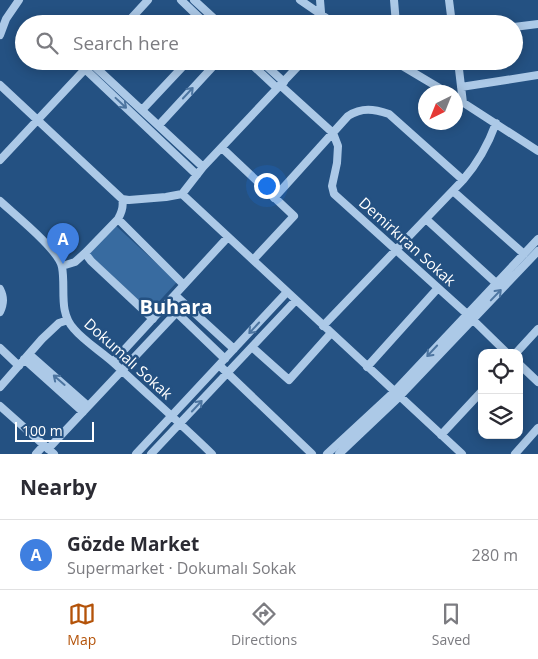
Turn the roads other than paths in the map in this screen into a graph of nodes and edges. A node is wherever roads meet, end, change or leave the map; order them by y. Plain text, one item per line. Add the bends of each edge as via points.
1 (19, 0) edge
2 (148, 0) edge
3 (181, 0) edge
4 (194, 0) edge
5 (300, 0) edge
6 (320, 0) edge
7 (394, 0) edge
8 (449, 0) edge
9 (134, 15) edge
10 (197, 15) edge
11 (210, 15) edge
12 (322, 15) joint
13 (395, 15) edge
14 (451, 15) edge
15 (538, 24) edge
16 (523, 26) edge
17 (0, 35) edge
18 (85, 70) joint
19 (100, 70) edge
20 (180, 70) edge
21 (210, 70) edge
22 (260, 70) edge
23 (268, 70) edge
24 (295, 70) edge
25 (409, 70) edge
26 (459, 70) edge
27 (538, 75) edge
28 (0, 85) edge
29 (280, 85) junction
30 (434, 85) edge
31 (461, 85) edge
32 (463, 88) edge
33 (463, 98) edge
34 (464, 103) joint
35 (142, 110) junction
36 (37, 120) junction
37 (496, 124) junction
38 (159, 125) junction
39 (333, 133) junction
40 (222, 148) junction
41 (538, 151) edge
42 (0, 160) edge
43 (203, 167) junction
44 (198, 174) junction
45 (463, 180) junction
46 (453, 191) junction
47 (182, 194) junction
48 (122, 198) junction
49 (274, 198) junction
50 (0, 201) edge
51 (426, 218) junction
52 (118, 219) junction
53 (228, 237) junction
54 (538, 239) edge
55 (396, 250) junction
56 (538, 251) edge
57 (85, 253) junction
58 (524, 254) junction
59 (253, 260) junction
60 (62, 266) junction
61 (496, 284) junction
62 (184, 285) junction
63 (438, 288) junction
64 (0, 289) edge
65 (287, 292) junction
66 (175, 295) junction
67 (296, 300) junction
68 (167, 304) junction
69 (0, 312) edge
70 (176, 313) junction
71 (470, 317) junction
72 (68, 320) junction
73 (153, 320) junction
74 (323, 326) junction
75 (538, 329) edge
76 (331, 333) junction
77 (252, 347) junction
78 (0, 348) edge
79 (234, 349) junction
80 (503, 349) edge
81 (520, 349) edge
82 (24, 359) junction
83 (113, 362) junction
84 (222, 362) junction
85 (367, 367) junction
86 (523, 368) edge
87 (122, 370) junction
88 (228, 373) junction
89 (538, 382) edge
90 (0, 388) edge
91 (396, 394) junction
92 (479, 394) edge
93 (0, 406) edge
94 (86, 409) junction
95 (172, 416) junction
96 (180, 423) junction
97 (538, 428) edge
98 (441, 435) junction
99 (49, 449) edge
100 (329, 453) edge
101 (36, 454) edge
102 (136, 454) edge
103 (151, 454) edge
104 (212, 454) edge
105 (312, 454) edge
106 (339, 454) edge
107 (462, 454) edge
108 (515, 454) edge

1 - 17 street
2 - 9 street
3 - 10 street
4 - 11 street
5 - 12 street
6 - 12 street
7 - 13 street
8 - 14 street
15 - 16 street
18 - 36 street
18 -> 44 street
19 - 35 street
20 - 35 street
38 -> 21 street
22 - 29 street
23 - 29 street
24 - 29 street
25 - 30 street
26 - 31 street
27 - 32 street
28 - 36 street
29 - 39 street
29 - 40 street
33 - 34 street
34 - 37 street
35 - 38 street
36 - 42 street
36 - 48 street
37 - 41 street
37 - 45 street via 476,164
38 - 43 street
39 - 45 street via 348,116 357,111 376,109 398,121
39 - 49 street
39 - 55 street, Demirkıran Sokak via 338,146 332,186 334,194
40 - 43 street
40 - 49 street
43 - 44 street
44 - 47 street
45 - 46 street
46 - 51 street
46 - 58 street
47 - 48 street
47 - 53 street
48 - 52 street via 122,212
49 - 59 street via 294,216
50 - 60 street via 46,243
51 - 55 street
51 - 61 street
52 - 57 street
52 - 62 street
53 - 59 street
53 - 62 street
54 - 58 street
55 - 63 street, Demirkıran Sokak
55 - 74 street
71 -> 56 street
57 - 60 street via 75,262
57 - 73 street
58 - 61 street
59 - 65 street
60 - 72 street, Dokumalı Sokak
61 - 71 street
62 - 66 street
63 - 71 street, Demirkıran Sokak
63 - 85 street
64 - 69 street via 3,305
65 - 67 street
65 -> 79 street
66 - 68 street
66 - 79 street
67 - 74 street
67 - 77 street
68 - 70 street
68 - 73 street
70 - 84 street
70 - 87 street
71 - 80 street, Demirkıran Sokak
71 - 91 street
72 - 82 street via 59,323
72 - 83 street, Dokumalı Sokak
73 - 83 street
74 - 76 street
75 - 81 street
76 - 77 street via 289,380
76 - 85 street
77 - 88 street
78 - 82 street
79 - 84 street
82 - 90 street
82 - 94 street
83 - 87 street, Dokumalı Sokak
84 - 88 street
84 - 95 street
85 - 91 street
86 - 89 street
87 - 94 street
87 - 95 street, Dokumalı Sokak
96 -> 88 street
88 - 105 street
91 - 98 street
91 - 100 street
91 - 106 street
92 - 98 street
93 - 99 street
94 - 99 street
95 - 96 street, Dokumalı Sokak
95 - 102 street
96 - 103 street
96 - 104 street, Dokumalı Sokak
97 - 108 street
98 - 107 street
99 - 101 street

